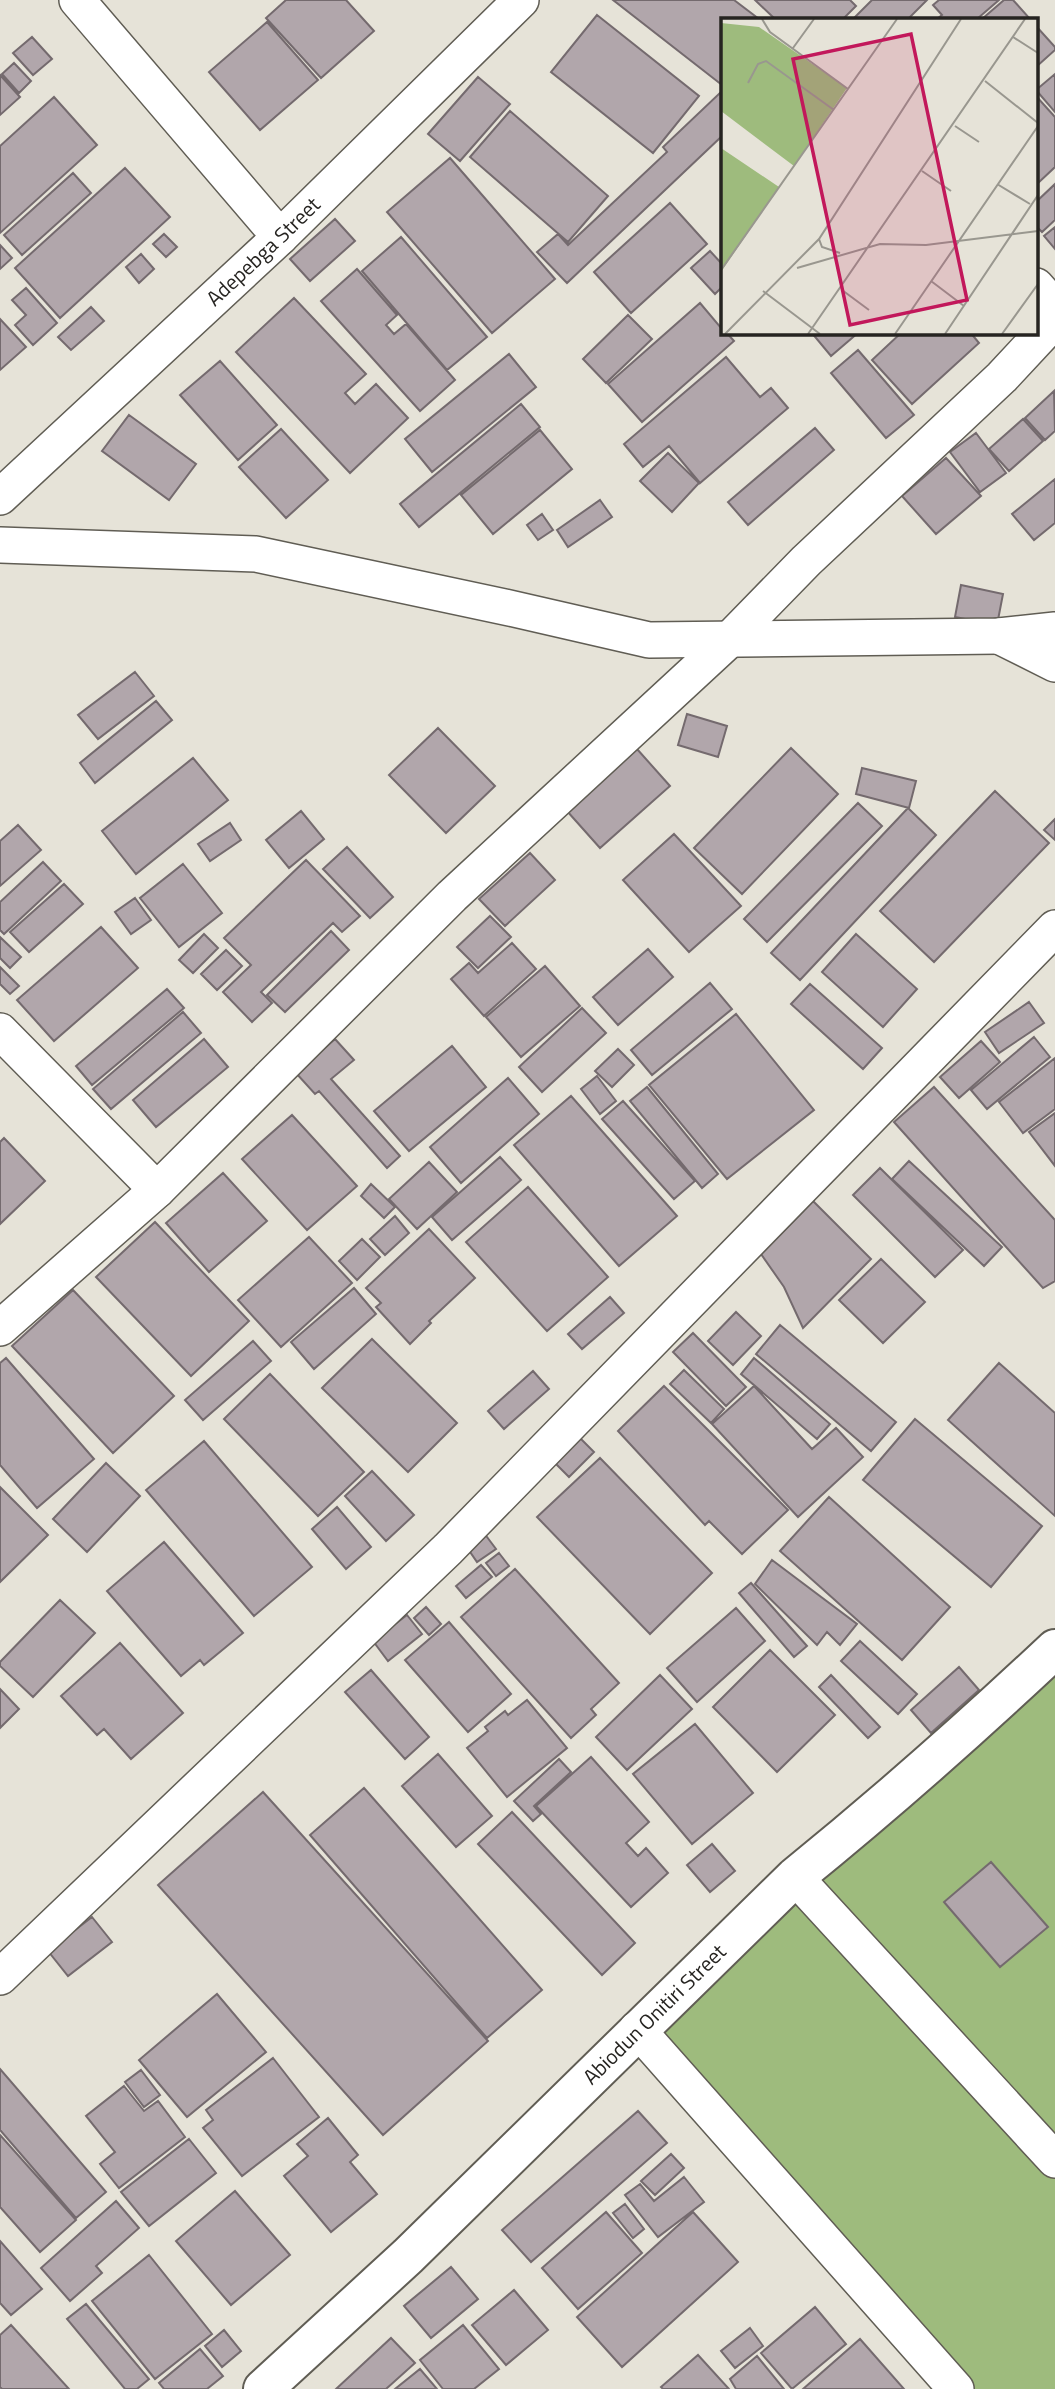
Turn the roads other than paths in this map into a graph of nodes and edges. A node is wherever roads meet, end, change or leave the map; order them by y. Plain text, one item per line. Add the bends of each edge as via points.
1 (77, 0) edge
2 (521, 0) edge
3 (280, 237) junction
4 (1038, 288) edge
5 (1055, 307) edge
6 (1055, 320) edge
7 (0, 497) edge
8 (0, 545) edge
9 (1055, 630) edge
10 (999, 636) junction
11 (729, 640) junction
12 (1055, 664) edge
13 (1055, 928) edge
14 (0, 1031) edge
15 (157, 1190) junction
16 (0, 1328) edge
17 (1055, 1649) edge
18 (795, 1877) junction
19 (0, 1978) edge
20 (637, 2029) junction
21 (1055, 2160) edge
22 (263, 2389) edge
23 (956, 2389) edge

1 - 3 street
2 - 3 street, Adepebga Street
3 - 7 street, Adepebga Street
4 - 5 street
6 - 11 street via 1002,377
8 - 11 street via 256,554 649,640
9 - 10 street
10 - 11 street
10 - 12 street
11 - 15 street via 452,896
13 - 19 street via 448,1549
14 - 15 street
15 - 16 street
17 - 18 street, Abiodun Onitiri Street via 959,1740
18 - 20 street, Abiodun Onitiri Street
18 - 21 street
20 - 22 street, Abiodun Onitiri Street via 408,2256
20 - 23 street

